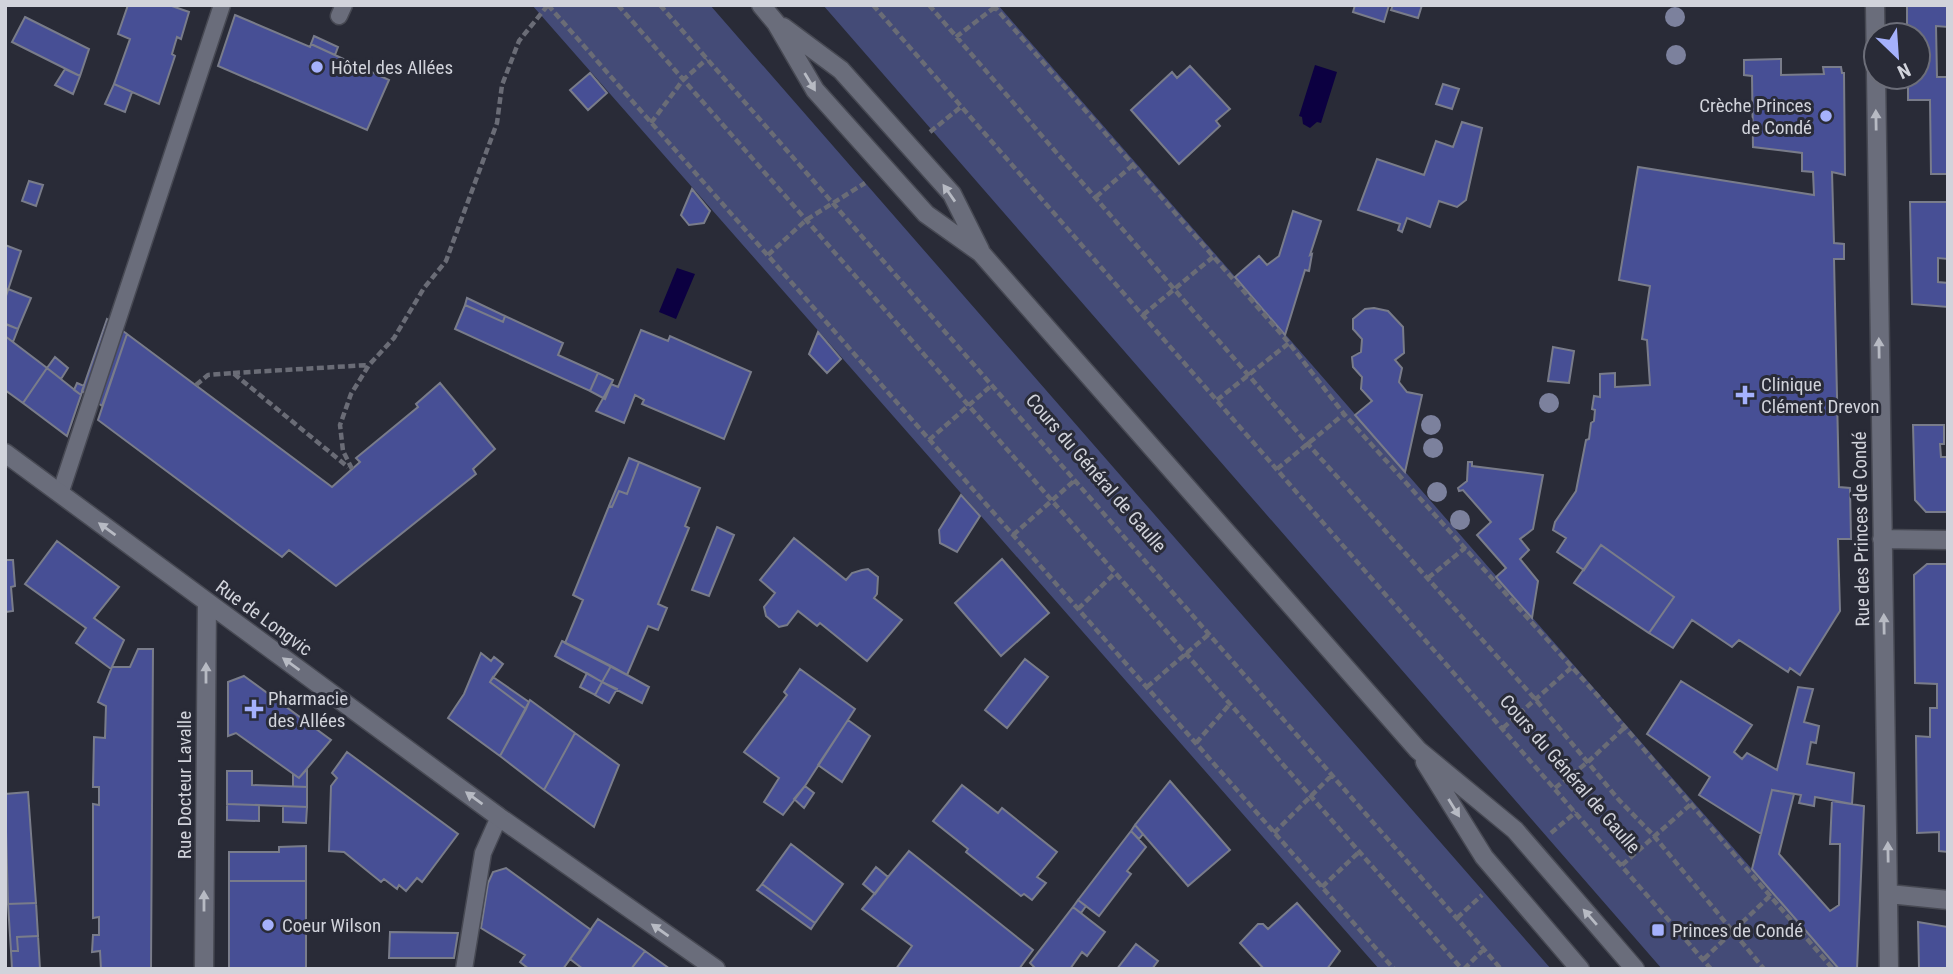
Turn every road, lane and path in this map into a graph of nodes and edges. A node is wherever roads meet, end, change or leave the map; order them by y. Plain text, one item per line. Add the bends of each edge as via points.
1 (222, 5) edge
2 (548, 5) edge
3 (618, 5) edge
4 (660, 5) edge
5 (761, 5) edge
6 (873, 5) edge
7 (929, 5) edge
8 (1875, 5) edge
9 (994, 6) edge
10 (776, 23) junction
11 (956, 37) junction
12 (707, 59) junction
13 (683, 80) junction
14 (651, 123) junction
15 (1133, 165) junction
16 (848, 196) dead end
17 (1096, 197) junction
18 (834, 204) junction
19 (806, 220) junction
20 (981, 253) junction
21 (768, 256) junction
22 (1213, 257) junction
23 (1174, 288) junction
24 (1143, 315) junction
25 (1289, 344) junction
26 (369, 365) junction
27 (233, 373) junction
28 (1249, 374) junction
29 (196, 385) dead end
30 (992, 385) junction
31 (1217, 400) junction
32 (969, 406) junction
33 (1344, 414) junction
34 (929, 440) junction
35 (1307, 443) junction
36 (5, 453) edge
37 (1277, 469) junction
38 (1075, 480) junction
39 (60, 494) junction
40 (1052, 501) junction
41 (1013, 536) junction
42 (1882, 539) junction
43 (1948, 540) edge
44 (1465, 548) junction
45 (1115, 573) junction
46 (1428, 578) junction
47 (207, 602) junction
48 (1078, 609) junction
49 (1209, 634) junction
50 (1186, 654) junction
51 (1571, 668) junction
52 (1147, 687) junction
53 (1535, 699) junction
54 (1230, 704) junction
55 (1503, 728) junction
56 (1624, 728) junction
57 (1196, 743) junction
58 (1418, 750) junction
59 (1589, 761) junction
60 (1332, 775) junction
61 (1555, 788) junction
62 (1310, 796) junction
63 (1691, 804) junction
64 (499, 817) junction
65 (1274, 833) junction
66 (1654, 836) junction
67 (1359, 852) junction
68 (1622, 865) junction
69 (1322, 887) junction
70 (1889, 894) junction
71 (1771, 895) junction
72 (1948, 900) edge
73 (1732, 930) junction
74 (1484, 949) junction
75 (1704, 959) junction
76 (204, 969) edge
77 (464, 969) edge
78 (716, 969) edge
79 (1394, 969) edge
80 (1462, 969) edge
81 (1501, 969) edge
82 (1580, 969) edge
83 (1635, 969) edge
84 (1712, 969) edge
85 (1764, 969) edge
86 (1833, 969) edge
87 (1889, 969) edge

1 - 39 lane
2 - 14 path
2 - 26 path via 519,41 502,86 497,123 446,261 394,338
3 - 13 path
4 - 12 path, Cours du Général de Gaulle
5 - 10 street
6 - 24 path, Cours du Général de Gaulle
7 - 11 path
42 -> 8 street, Rue des Princes de Condé
9 - 11 path
9 - 15 path
10 -> 20 street via 815,90 926,214
20 -> 10 street via 951,194 927,166 841,70
11 - 17 path
12 - 13 path
12 - 18 path, Cours du Général de Gaulle
13 - 14 path
13 - 19 path
14 - 21 path
15 - 17 path
15 - 22 path
16 - 18 path
17 - 23 path
18 - 19 path
18 - 30 path, Cours du Général de Gaulle
19 - 21 path
19 - 32 path
20 - 58 street
21 - 34 path
22 - 23 path
22 - 25 path
23 - 24 path
23 - 28 path
24 - 31 path, Cours du Général de Gaulle
25 - 28 path
25 - 33 path
26 - 27 path
26 - 27 path via 351,394 340,425 343,451 352,470
27 - 29 path via 208,376
28 - 31 path
28 - 35 path
30 - 32 path
30 - 38 path, Cours du Général de Gaulle
31 - 37 path, Cours du Général de Gaulle
32 - 34 path
32 - 40 path
33 - 35 path
33 - 44 path
34 - 41 path
35 - 37 path
35 - 46 path
36 - 39 street, Rue de Longvic
37 - 55 path, Cours du Général de Gaulle
38 - 40 path
38 - 49 path, Cours du Général de Gaulle
47 -> 39 street, Rue de Longvic
40 - 41 path
40 - 45 path
41 - 48 path
42 - 43 street
70 -> 42 street, Rue des Princes de Condé
44 - 46 path
44 - 51 path
45 - 48 path
45 - 50 path
46 - 53 path
64 -> 47 street, Rue de Longvic
76 -> 47 street, Rue Docteur Lavalle
48 - 52 path
49 - 50 path
49 - 60 path, Cours du Général de Gaulle
50 - 52 path
50 - 54 path
51 - 53 path
51 - 56 path
52 - 57 path
53 - 55 path
53 - 59 path
54 - 57 path
54 - 62 path
55 - 61 path, Cours du Général de Gaulle
56 - 59 path
56 - 63 path
57 - 65 path
58 -> 82 street via 1483,857
83 -> 58 street via 1515,830
59 - 61 path
59 - 66 path
60 - 62 path
60 - 74 path, Cours du Général de Gaulle
61 - 68 path, Cours du Général de Gaulle
62 - 65 path
62 - 67 path
63 - 66 path
63 - 71 path
64 - 77 lane via 483,853
78 -> 64 street, Rue de Longvic
65 - 69 path
66 - 68 path
66 - 73 path
67 - 69 path
67 - 80 path
68 - 75 path, Cours du Général de Gaulle
69 - 79 path
70 - 72 street
70 - 87 street, Rue des Princes de Condé
71 - 73 path
71 - 86 path
73 - 75 path
73 - 85 path
74 - 80 path
74 - 81 path, Cours du Général de Gaulle
75 - 84 path, Cours du Général de Gaulle

